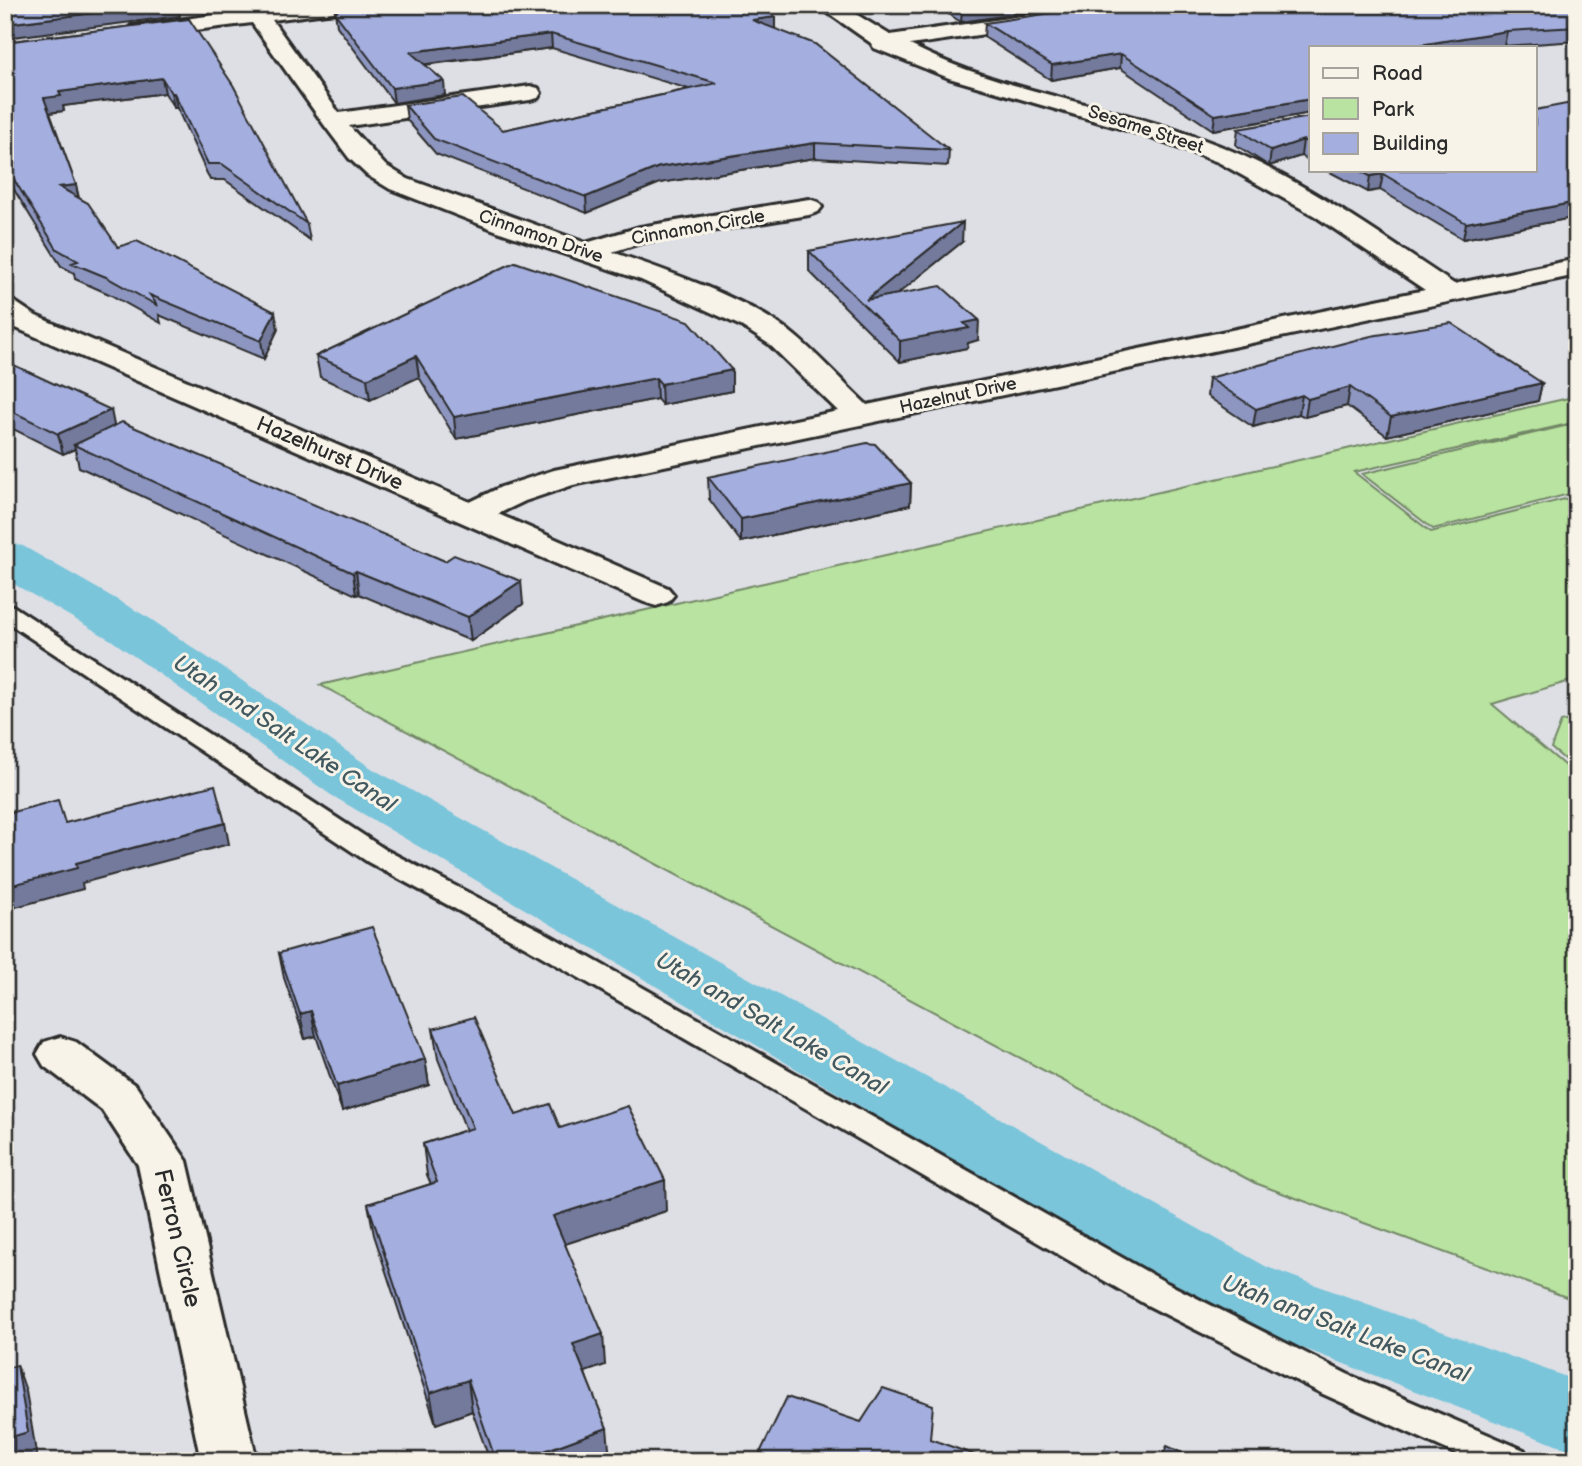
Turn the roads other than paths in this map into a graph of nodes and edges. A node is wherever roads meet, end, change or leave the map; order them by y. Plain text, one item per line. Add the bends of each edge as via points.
1 (342, 5) edge
2 (827, 5) edge
3 (1142, 5) edge
4 (258, 16) junction
5 (112, 35) edge
6 (882, 43) junction
7 (530, 93) dead end
8 (333, 121) junction
9 (1234, 136) edge
10 (1193, 143) junction
11 (809, 207) dead end
12 (588, 251) junction
13 (1577, 267) edge
14 (1448, 293) junction
15 (5, 308) edge
16 (860, 415) junction
17 (473, 514) junction
18 (656, 594) dead end
19 (5, 611) edge
20 (60, 1054) dead end
21 (229, 1461) edge
22 (1511, 1461) edge

1 - 4 street
2 - 6 street, Sesame Street
3 - 6 street
4 - 5 street
4 - 8 street, Cinnamon Drive
6 - 10 street, Sesame Street via 967,76
7 - 8 street
8 - 12 street, Cinnamon Drive via 376,170 400,184
9 - 10 street
10 - 14 street, Sesame Street via 1297,194
11 - 12 street, Cinnamon Circle via 640,235
12 - 16 street, Cinnamon Drive via 686,288 751,320 779,338
13 - 14 street, Hazelnut Drive
14 - 16 street, Hazelnut Drive
15 - 17 street, Hazelhurst Drive via 26,322
16 - 17 street, Hazelnut Drive via 565,477 513,494
17 - 18 street, Hazelhurst Drive
19 - 22 lane via 377,856 534,939 1155,1293 1335,1384
20 - 21 street, Ferron Circle via 119,1098 162,1161

